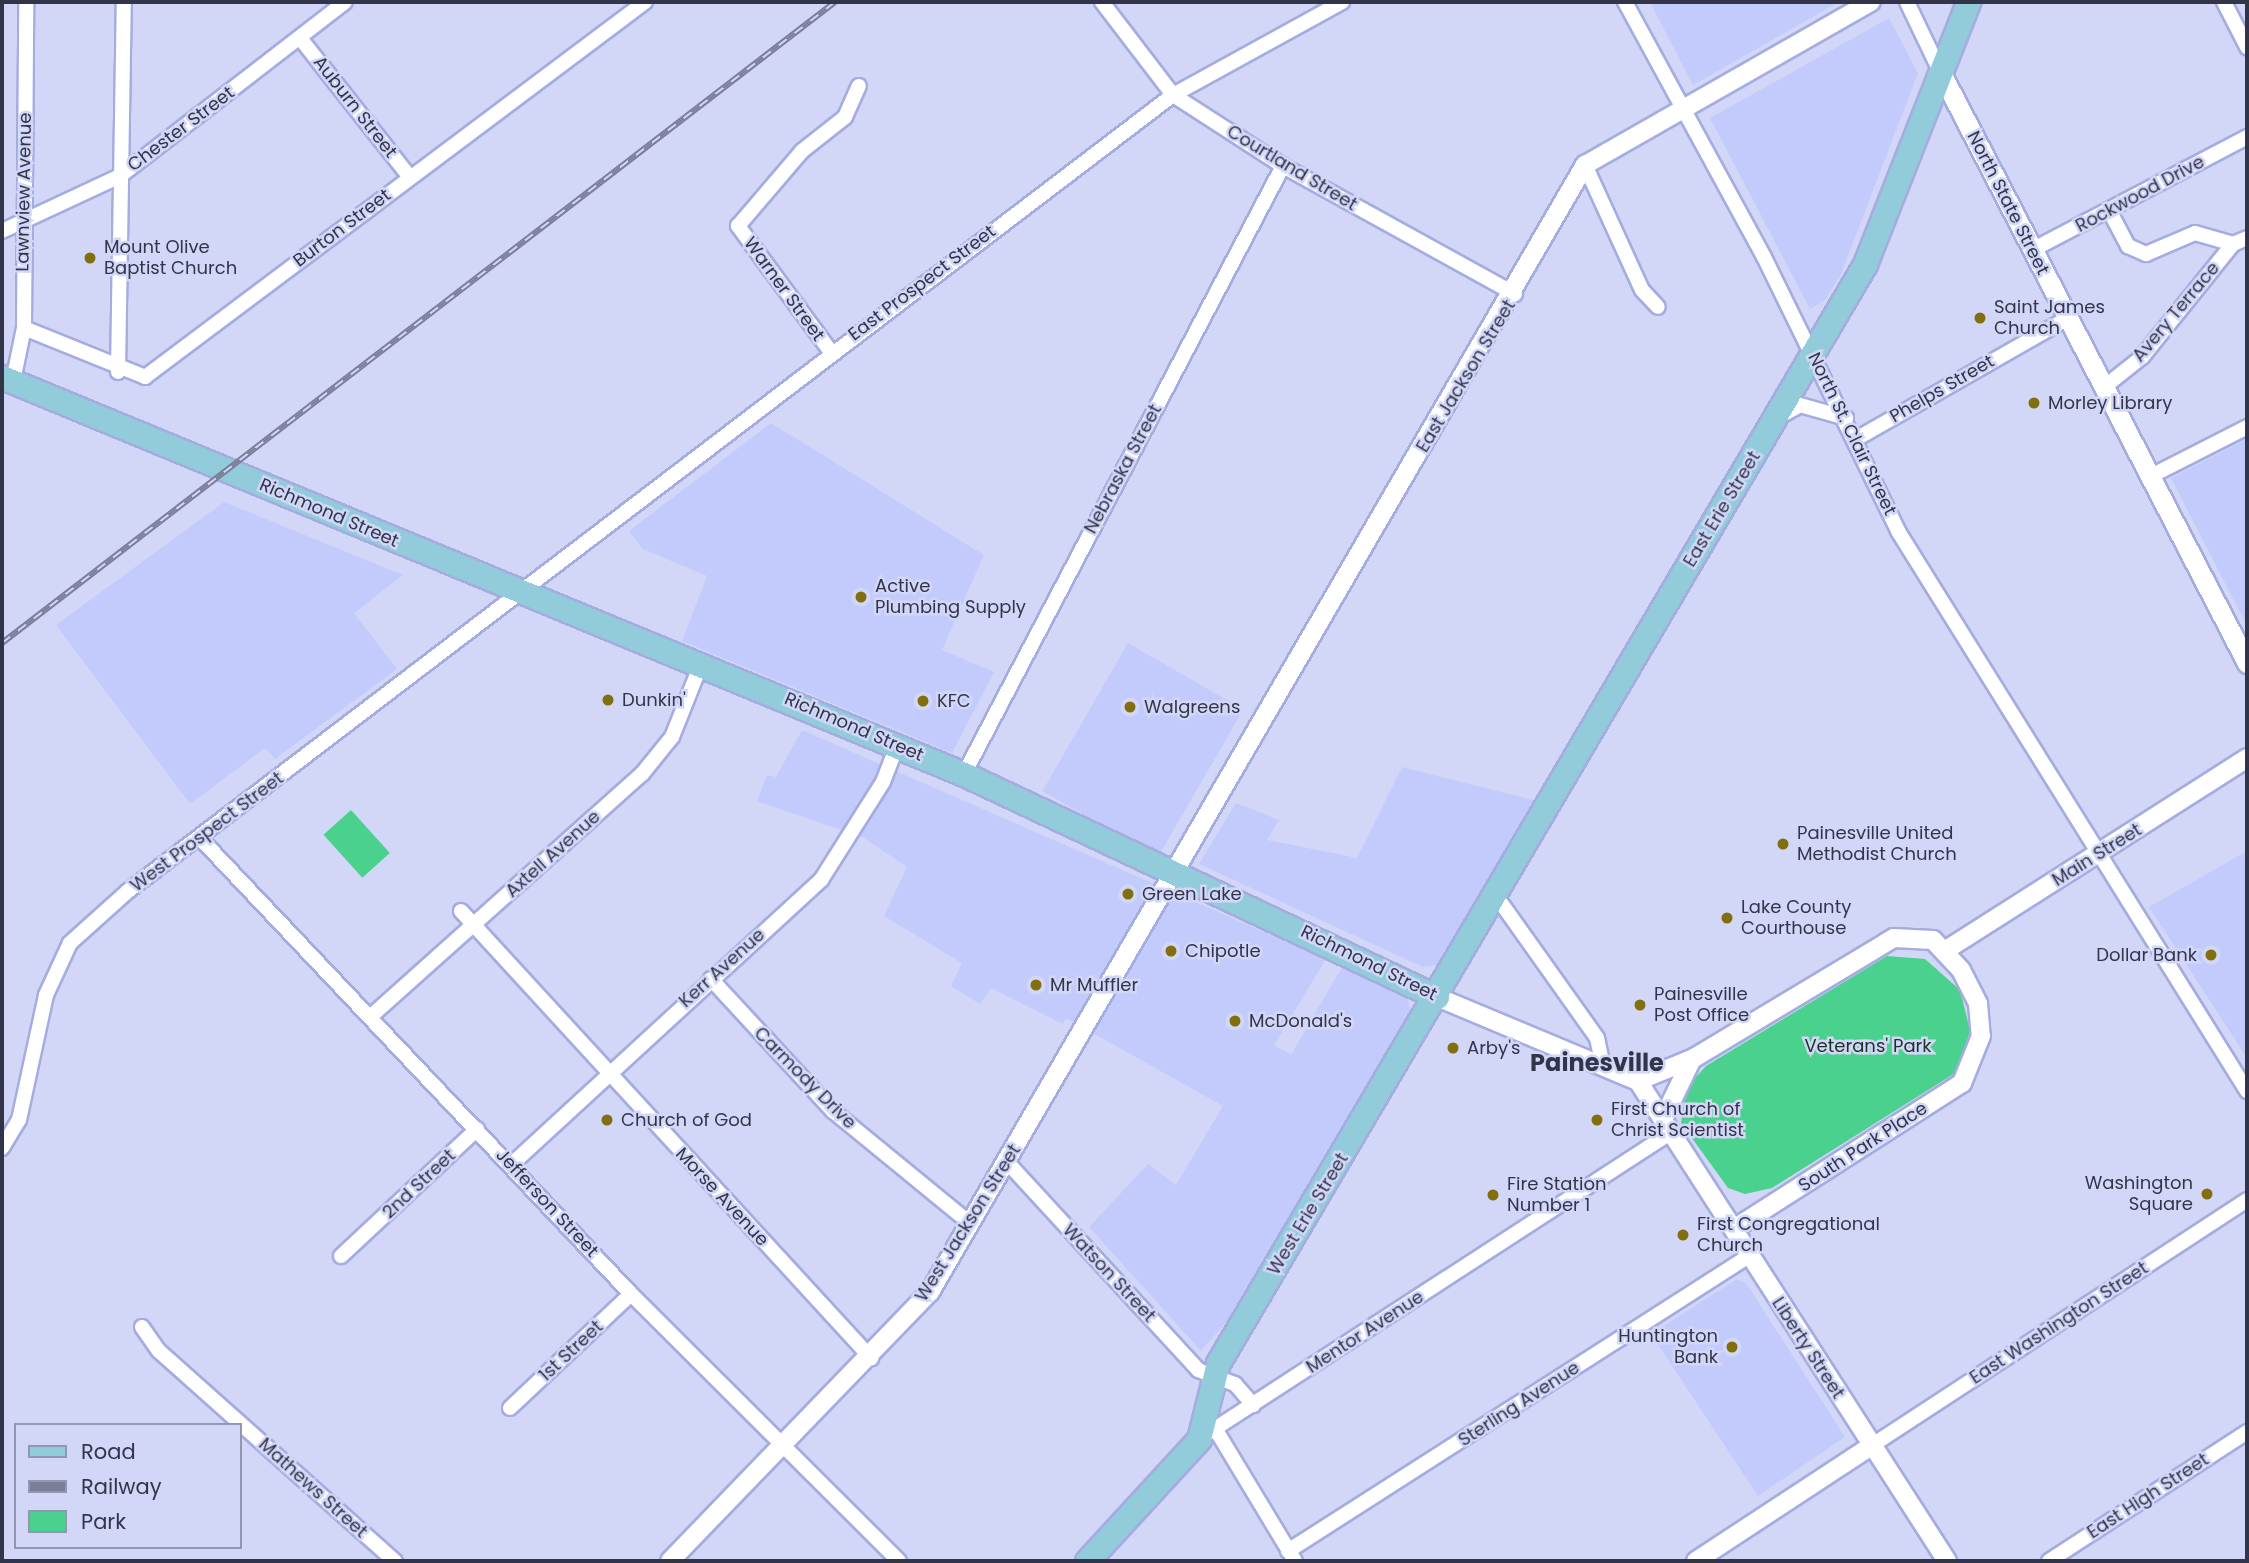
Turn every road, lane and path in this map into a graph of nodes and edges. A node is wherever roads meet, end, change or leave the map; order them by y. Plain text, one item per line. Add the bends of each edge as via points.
1 (26, 2) edge
2 (124, 2) edge
3 (345, 2) edge
4 (645, 2) edge
5 (1102, 2) edge
6 (1342, 2) edge
7 (1626, 2) edge
8 (1871, 2) edge
9 (1907, 2) edge
10 (1968, 2) edge
11 (2224, 2) edge
12 (300, 38) junction
13 (2247, 47) edge
14 (1940, 71) junction
15 (859, 86) dead end
16 (1173, 94) junction
17 (1683, 109) junction
18 (2247, 137) edge
19 (1585, 165) junction
20 (1283, 166) junction
21 (120, 176) junction
22 (409, 177) junction
23 (2109, 210) junction
24 (23, 222) junction
25 (2, 231) edge
26 (2247, 238) edge
27 (2233, 244) junction
28 (2032, 250) junction
29 (1515, 294) junction
30 (1658, 307) dead end
31 (2065, 320) junction
32 (24, 328) junction
33 (831, 352) junction
34 (1813, 355) junction
35 (118, 372) junction
36 (7, 379) edge
37 (2103, 388) junction
38 (1846, 418) junction
39 (1776, 419) junction
40 (2247, 427) edge
41 (1856, 439) junction
42 (2151, 476) junction
43 (521, 594) junction
44 (2247, 663) edge
45 (701, 664) junction
46 (897, 745) junction
47 (2247, 758) edge
48 (964, 774) junction
49 (200, 838) junction
50 (2102, 853) junction
51 (1175, 869) junction
52 (1494, 893) junction
53 (461, 911) dead end
54 (474, 925) junction
55 (1946, 950) junction
56 (711, 979) junction
57 (1437, 997) junction
58 (369, 1017) junction
59 (1694, 1058) junction
60 (1602, 1066) junction
61 (606, 1072) junction
62 (1637, 1081) junction
63 (2247, 1091) edge
64 (1667, 1126) junction
65 (477, 1129) junction
66 (2, 1148) edge
67 (1007, 1162) junction
68 (512, 1164) junction
69 (2247, 1200) edge
70 (970, 1223) junction
71 (1734, 1228) junction
72 (341, 1256) dead end
73 (1749, 1256) junction
74 (631, 1294) junction
75 (142, 1327) dead end
76 (870, 1358) junction
77 (1214, 1379) junction
78 (1253, 1405) junction
79 (510, 1408) dead end
80 (240, 1423) edge
81 (242, 1425) edge
82 (2247, 1432) edge
83 (1207, 1435) junction
84 (786, 1445) junction
85 (1871, 1446) junction
86 (1291, 1556) edge
87 (395, 1561) edge
88 (670, 1561) edge
89 (899, 1561) edge
90 (1087, 1561) edge
91 (1696, 1561) edge
92 (1947, 1561) edge
93 (2049, 1561) edge

1 - 24 street, Lawnview Avenue
2 - 21 street
3 - 12 street, Chester Street
4 - 22 street, Burton Street
5 - 16 street, Courtland Street
6 - 16 street, East Prospect Street
7 - 17 street, North St. Clair Street
8 - 17 street
9 - 14 street, North State Street
10 - 14 main road, East Erie Street
11 - 13 street
12 - 21 street, Chester Street
12 - 22 street, Auburn Street
14 - 28 main road, North State Street
14 - 34 main road, East Erie Street via 1885,221
15 - 33 street, Warner Street via 845,117 802,151 738,226
16 - 20 street, Courtland Street
16 - 33 street, East Prospect Street
17 - 19 street
17 - 34 street, North St. Clair Street
18 - 23 street, Rockwood Drive
19 - 29 street, East Jackson Street
19 - 30 street via 1642,290
20 - 29 street, Courtland Street
20 - 48 street, Nebraska Street
21 - 24 street, Chester Street
21 - 35 street
22 - 35 street, Burton Street via 145,377
23 - 27 street via 2129,246 2146,254 2195,233
23 - 28 street, Rockwood Drive
24 - 25 street, Chester Street
24 - 32 street, Lawnview Avenue
26 - 27 street, Avery Terrace
27 - 37 street, Avery Terrace via 2143,356
28 - 31 main road, North State Street
29 - 51 street, East Jackson Street
31 - 37 main road, North State Street
31 - 41 street, Phelps Street
32 - 35 street, Burton Street
32 - 36 street, Lawnview Avenue
33 - 43 street, East Prospect Street
34 - 38 street, North St. Clair Street
34 - 39 main road, East Erie Street
36 - 43 main road, Richmond Street
37 - 42 main road, North State Street
38 - 39 street via 1800,405
38 - 41 street, North St. Clair Street
39 - 52 main road, East Erie Street
40 - 42 street
41 - 50 street, North St. Clair Street via 1898,531
42 - 44 main road, North State Street
43 - 45 main road, Richmond Street
43 - 49 street, West Prospect Street
45 - 46 main road, Richmond Street
45 - 54 street, Axtell Avenue via 672,737 642,774
46 - 48 main road, Richmond Street
46 - 56 street, Kerr Avenue via 883,782 821,880
47 - 50 street, Main Street
48 - 51 main road, Richmond Street
49 - 58 street, Jefferson Street
49 - 66 street, West Prospect Street via 70,943 46,995 19,1120
50 - 55 street, Main Street
50 - 63 street, North St. Clair Street
51 - 57 main road, Richmond Street
51 - 67 street, West Jackson Street
52 - 57 main road, East Erie Street
52 - 60 street via 1597,1038
53 - 54 street, Morse Avenue
54 - 58 street, Axtell Avenue
54 - 61 street, Morse Avenue
55 - 59 street via 1919,935 1894,938
55 - 71 street, South Park Place via 1978,1004 1979,1054 1962,1083
56 - 61 street, Kerr Avenue
56 - 70 street, Carmody Drive via 832,1111
57 - 60 street, Richmond Street
57 - 77 main road, West Erie Street
58 - 65 street, Jefferson Street
59 - 62 street
59 - 64 street via 1678,1077
60 - 62 street, Richmond Street
61 - 68 street, Kerr Avenue
61 - 76 street, Morse Avenue
62 - 64 street
64 - 71 street, Liberty Street
64 - 78 street, Mentor Avenue
65 - 68 street, Jefferson Street
65 - 72 street, 2nd Street
67 - 70 street, West Jackson Street
67 - 77 street, Watson Street via 1198,1370
68 - 74 street, Jefferson Street
69 - 85 street, East Washington Street
70 - 76 street, West Jackson Street via 930,1292
71 - 73 street, Liberty Street
73 - 85 street, Liberty Street
73 - 86 street, Sterling Avenue
74 - 79 street, 1st Street
74 - 84 street, Jefferson Street
75 - 80 street, Mathews Street via 159,1351
76 - 84 street, West Jackson Street
77 - 78 street, Watson Street via 1235,1384
77 - 83 main road, West Erie Street
78 - 83 street, Mentor Avenue
81 - 87 street, Mathews Street
82 - 93 street, East High Street
83 - 86 street
83 - 90 main road, Mentor Avenue
84 - 88 street, West Jackson Street
84 - 89 street, Jefferson Street
85 - 91 street
85 - 92 street, Liberty Street

